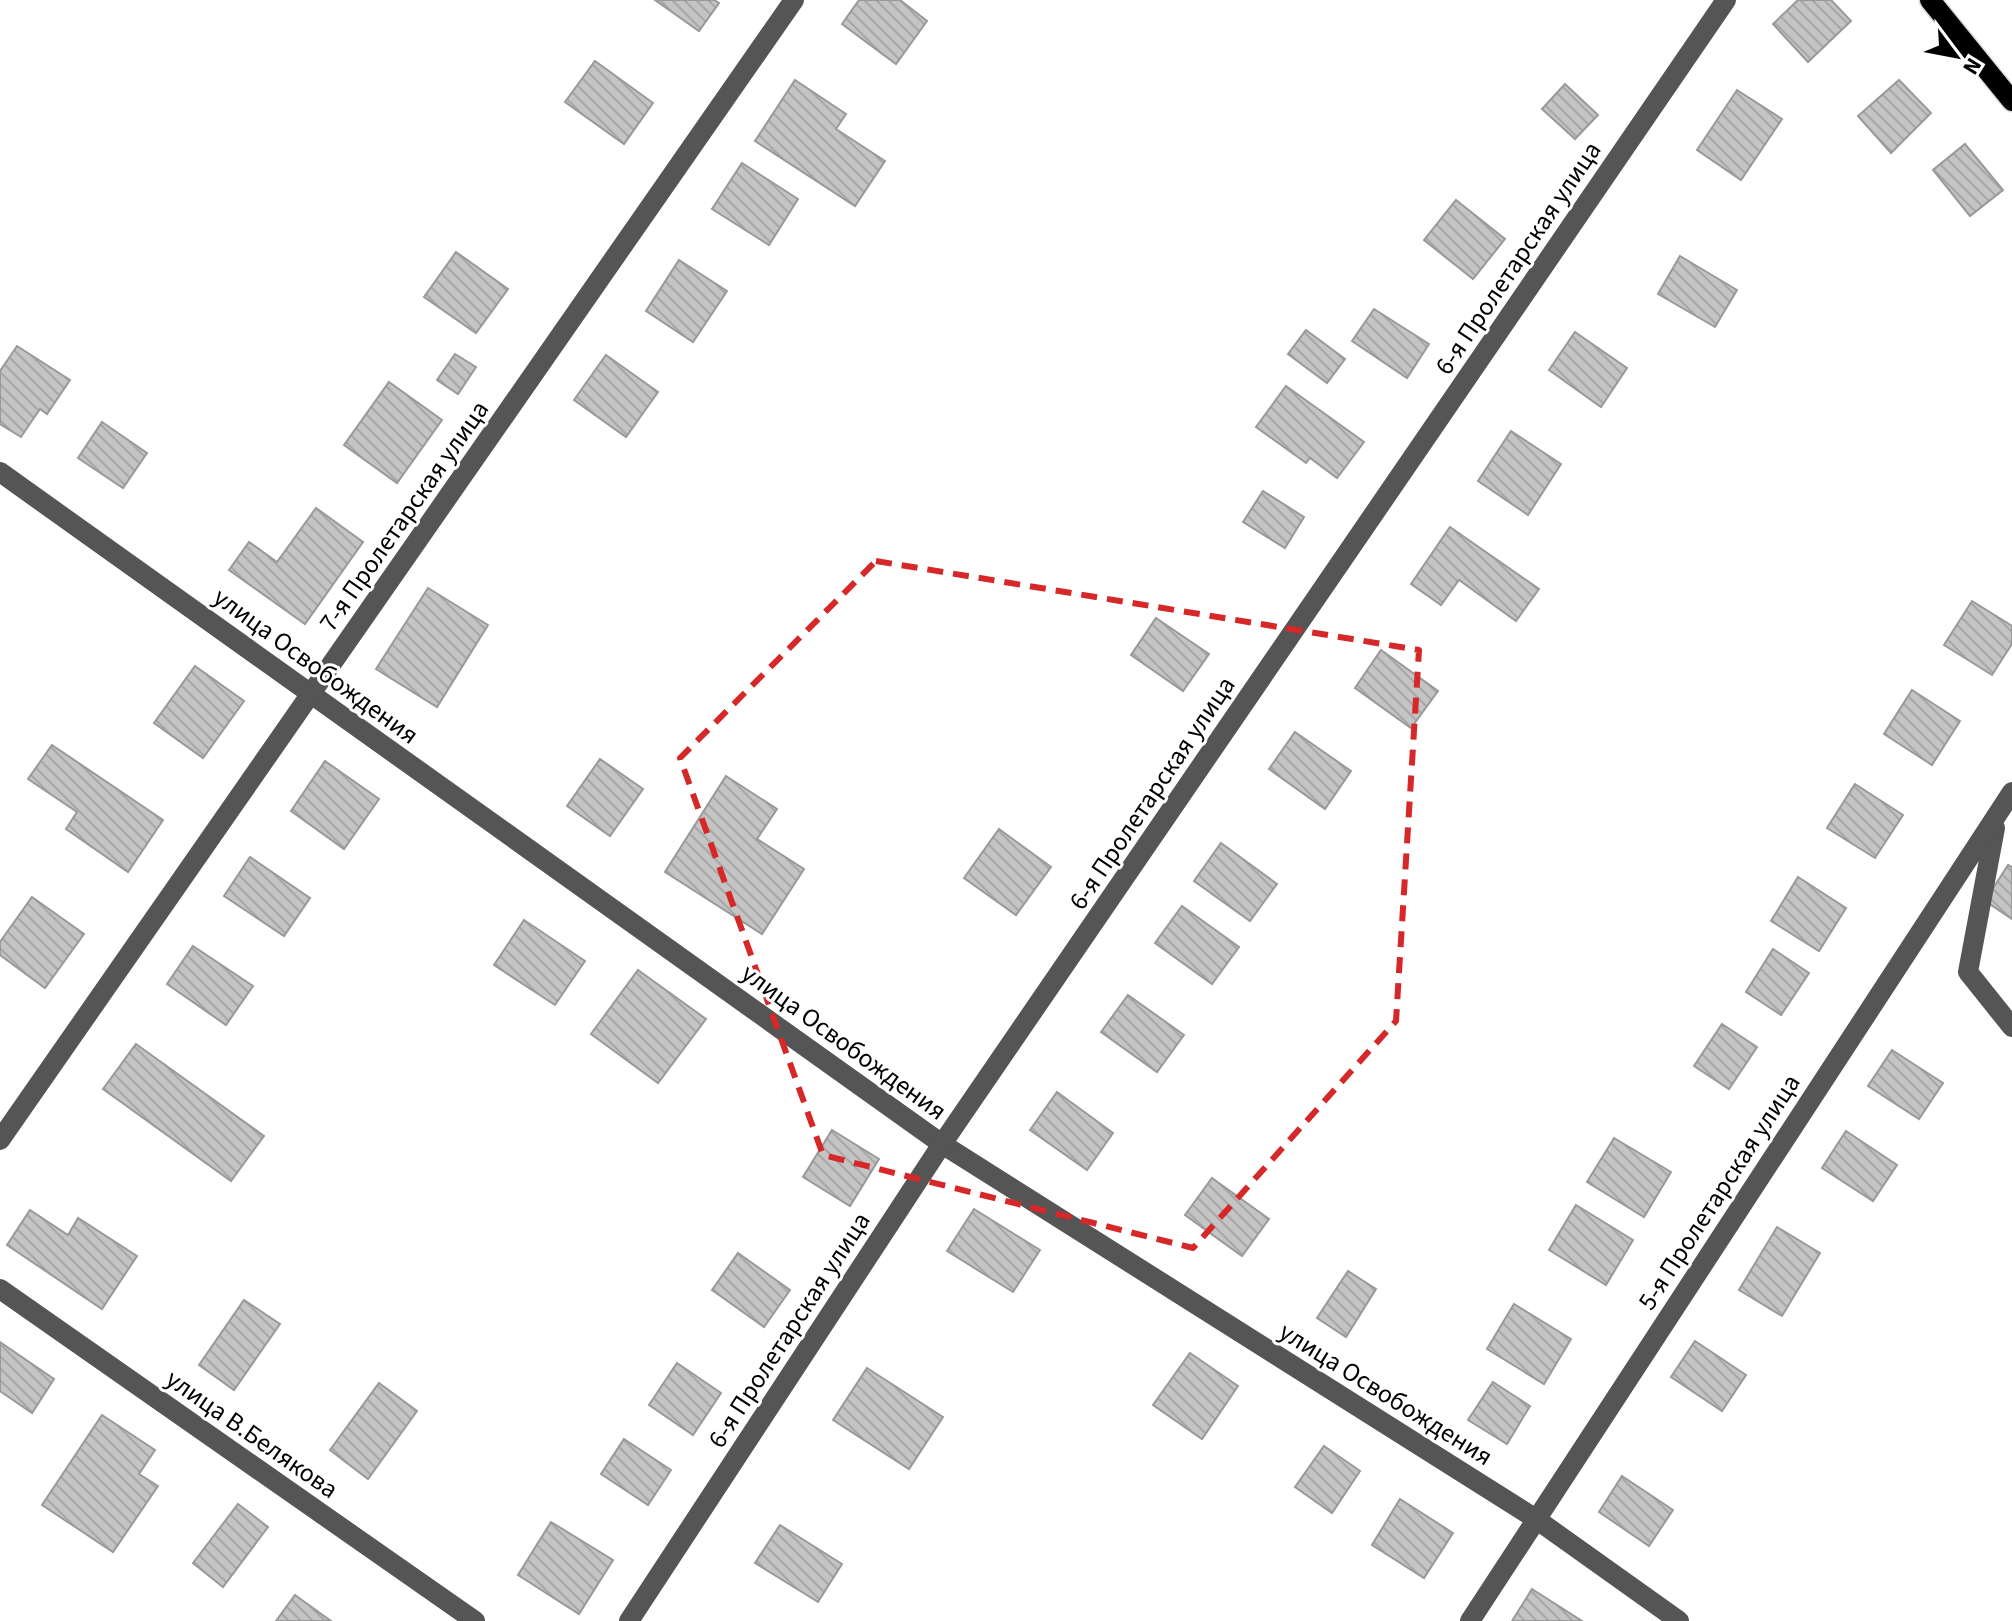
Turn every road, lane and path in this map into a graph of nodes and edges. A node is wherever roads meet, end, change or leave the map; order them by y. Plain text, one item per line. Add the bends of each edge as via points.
1 (794, 0) edge
2 (1726, 0) edge
3 (1930, 0) edge
4 (2012, 101) edge
5 (0, 472) edge
6 (312, 695) junction
7 (2012, 792) edge
8 (1997, 816) junction
9 (2012, 1027) edge
10 (0, 1140) edge
11 (942, 1144) junction
12 (0, 1289) edge
13 (1536, 1519) junction
14 (475, 1621) edge
15 (629, 1621) edge
16 (1470, 1621) edge
17 (1679, 1621) edge

1 - 6 street, 7-я Пролетарская улица
2 - 11 street, 6-я Пролетарская улица
3 - 4 main road
5 - 6 street, улица Освобождения
6 - 10 street, 7-я Пролетарская улица
6 - 11 street, улица Освобождения
7 - 8 street, 5-я Пролетарская улица
8 - 9 street via 1968,972
8 - 13 street, 5-я Пролетарская улица
11 - 13 street, улица Освобождения
11 - 15 street, 6-я Пролетарская улица
12 - 14 street, улица В.Белякова
13 - 16 street, 5-я Пролетарская улица
13 - 17 street, улица Освобождения

